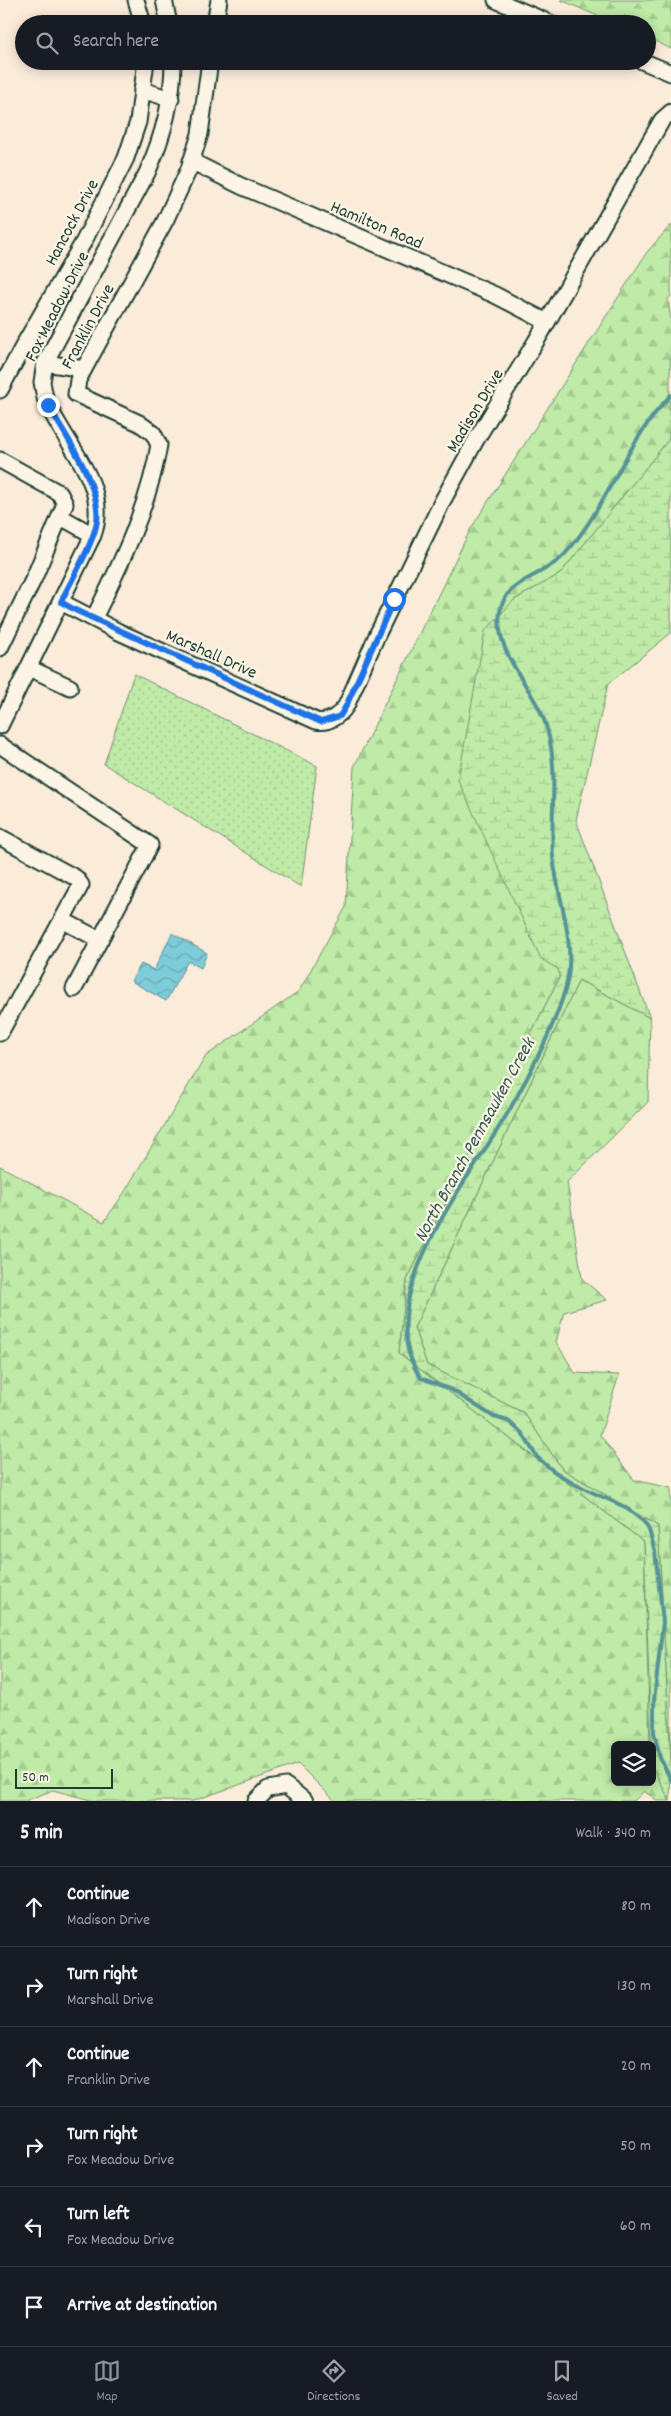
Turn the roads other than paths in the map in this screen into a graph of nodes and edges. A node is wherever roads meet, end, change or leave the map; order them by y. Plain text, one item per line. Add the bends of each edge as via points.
1 (136, 0) edge
2 (164, 0) edge
3 (219, 0) edge
4 (496, 0) edge
5 (140, 15) edge
6 (168, 15) edge
7 (216, 15) edge
8 (531, 15) edge
9 (656, 67) edge
10 (145, 70) edge
11 (172, 70) edge
12 (209, 70) edge
13 (671, 73) edge
14 (142, 90) junction
15 (170, 99) junction
16 (671, 112) edge
17 (192, 161) junction
18 (547, 322) junction
19 (45, 363) junction
20 (84, 369) junction
21 (0, 390) edge
22 (0, 460) edge
23 (63, 510) junction
24 (93, 535) junction
25 (61, 602) junction
26 (94, 618) junction
27 (0, 648) edge
28 (29, 668) junction
29 (70, 687) dead end
30 (316, 721) joint
31 (0, 726) edge
32 (0, 745) edge
33 (0, 837) edge
34 (62, 920) junction
35 (100, 940) junction
36 (74, 989) dead end
37 (0, 1032) edge
38 (256, 1801) edge
39 (305, 1801) edge

1 - 5 street
2 - 6 street
3 - 7 street
4 - 8 street
9 - 13 street
10 - 14 street, Hancock Drive
11 - 15 street, Fox Meadow Drive
12 - 17 street, Franklin Drive via 200,134
14 - 15 street
14 - 21 street, Hancock Drive via 138,122 126,158 84,241
15 - 19 street, Fox Meadow Drive via 160,143 147,173
16 - 18 street, Madison Drive via 649,141
17 - 18 street, Hamilton Road via 248,190 495,295
17 - 20 street, Franklin Drive via 174,204
18 - 30 street, Madison Drive via 442,500 346,706 340,716
19 - 20 street
19 - 24 street, Fox Meadow Drive via 43,390 48,405 96,494 97,521
20 - 26 street, Franklin Drive via 76,394 139,424 153,433 159,446 132,533
22 - 23 street via 60,494
23 - 24 street
23 - 27 street
24 - 25 street, Fox Meadow Drive
25 - 26 street
25 - 28 street, Fox Meadow Drive
26 - 30 street, Marshall Drive
28 - 29 street
28 - 31 street, Fox Meadow Drive
32 - 35 street via 150,845
33 - 34 street via 76,878 82,885
34 - 35 street
34 - 37 street
35 - 36 street
38 - 39 street via 268,1789 286,1786

